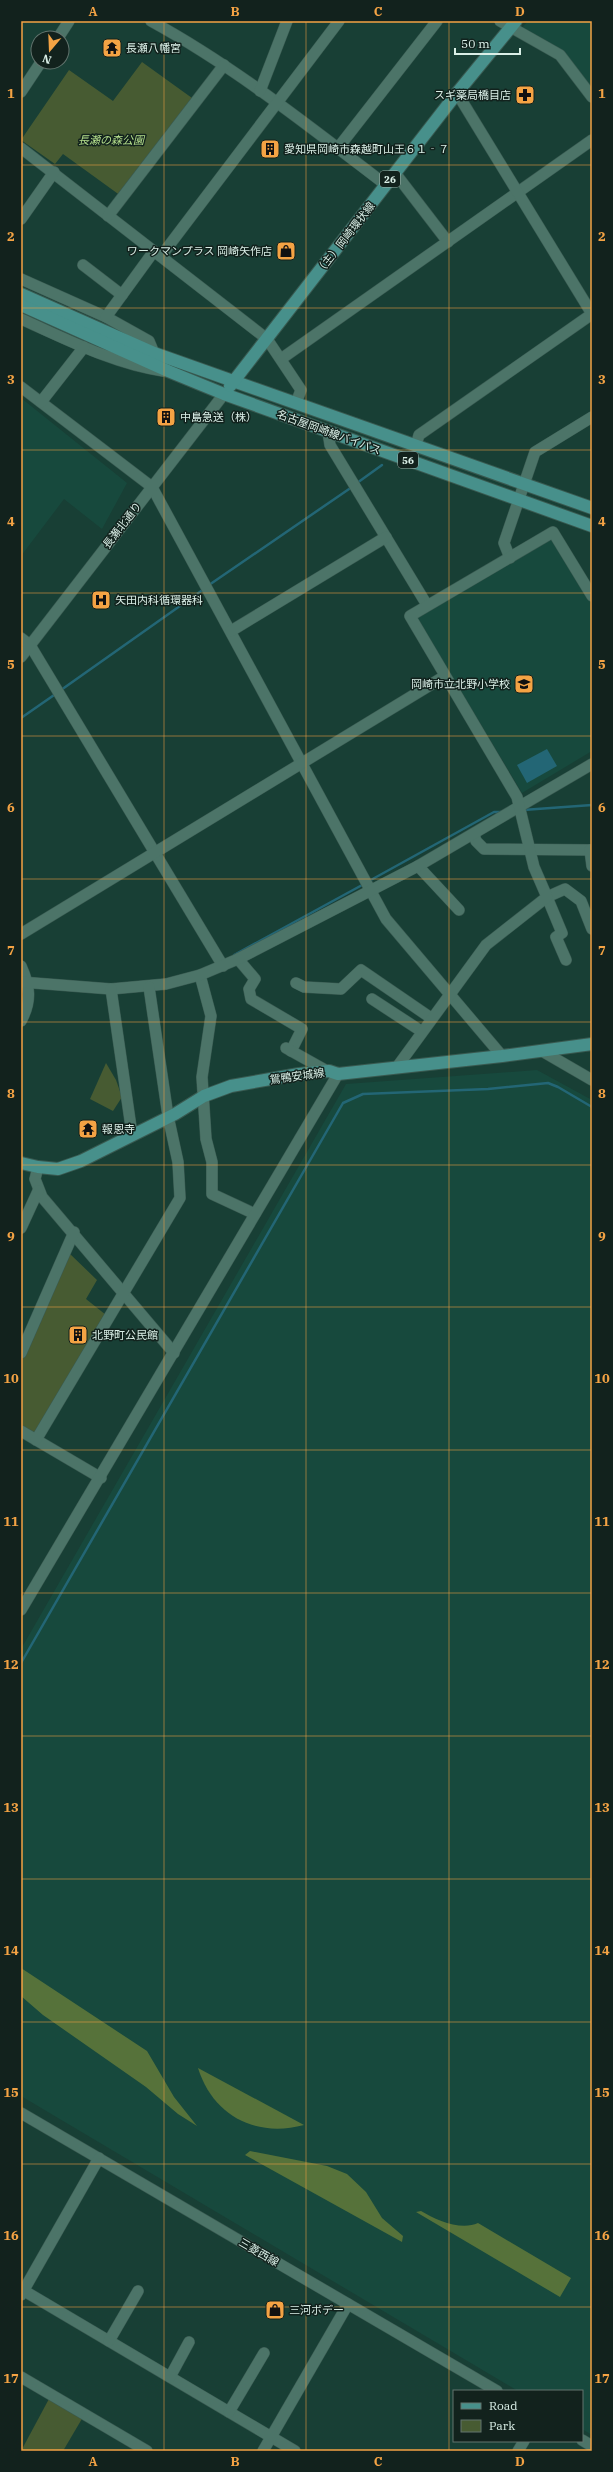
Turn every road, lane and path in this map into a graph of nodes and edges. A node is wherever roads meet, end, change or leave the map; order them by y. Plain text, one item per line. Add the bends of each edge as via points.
1 (69, 21) edge
2 (151, 21) edge
3 (287, 21) edge
4 (339, 21) edge
5 (437, 21) edge
6 (509, 23) edge
7 (63, 30) edge
8 (224, 65) junction
9 (36, 70) edge
10 (260, 91) junction
11 (21, 92) edge
12 (457, 93) junction
13 (592, 97) edge
14 (277, 102) junction
15 (592, 140) edge
16 (21, 148) edge
17 (338, 148) junction
18 (54, 172) junction
19 (395, 173) junction
20 (386, 185) junction
21 (519, 193) junction
22 (108, 216) junction
23 (21, 219) edge
24 (448, 242) junction
25 (158, 254) junction
26 (83, 265) dead end
27 (21, 279) edge
28 (122, 295) junction
29 (23, 300) edge
30 (106, 317) junction
31 (21, 320) edge
32 (267, 339) junction
33 (84, 347) junction
34 (154, 353) junction
35 (281, 359) junction
36 (168, 371) junction
37 (234, 381) junction
38 (21, 387) edge
39 (224, 394) junction
40 (41, 402) junction
41 (296, 403) junction
42 (592, 417) edge
43 (328, 432) junction
44 (416, 445) junction
45 (524, 484) junction
46 (152, 487) junction
47 (518, 499) junction
48 (592, 508) edge
49 (592, 526) edge
50 (386, 537) junction
51 (510, 558) junction
52 (592, 596) edge
53 (427, 606) junction
54 (231, 631) junction
55 (21, 638) edge
56 (30, 645) junction
57 (21, 657) edge
58 (445, 676) junction
59 (301, 762) junction
60 (592, 764) edge
61 (520, 807) junction
62 (474, 834) junction
63 (531, 849) junction
64 (591, 850) edge
65 (153, 853) junction
66 (418, 866) junction
67 (592, 866) edge
68 (370, 889) junction
69 (547, 897) junction
70 (592, 898) edge
71 (583, 906) junction
72 (459, 910) dead end
73 (592, 929) edge
74 (21, 934) edge
75 (238, 958) junction
76 (566, 960) dead end
77 (21, 966) edge
78 (223, 966) junction
79 (200, 975) junction
80 (25, 982) edge
81 (296, 983) dead end
82 (149, 987) junction
83 (111, 989) junction
84 (451, 994) junction
85 (372, 999) dead end
86 (431, 1018) junction
87 (21, 1021) edge
88 (421, 1031) junction
89 (592, 1044) edge
90 (542, 1051) junction
91 (502, 1056) junction
92 (397, 1067) junction
93 (333, 1072) junction
94 (592, 1080) edge
95 (204, 1096) junction
96 (168, 1116) junction
97 (132, 1134) junction
98 (21, 1162) edge
99 (38, 1167) junction
100 (38, 1191) junction
101 (255, 1214) junction
102 (21, 1228) edge
103 (74, 1232) junction
104 (124, 1291) junction
105 (174, 1352) junction
106 (21, 1353) edge
107 (21, 1431) edge
108 (36, 1440) junction
109 (101, 1478) junction
110 (22, 1604) edge
111 (21, 2113) edge
112 (99, 2158) junction
113 (138, 2291) dead end
114 (22, 2292) edge
115 (348, 2304) junction
116 (109, 2341) junction
117 (189, 2342) dead end
118 (264, 2353) dead end
119 (21, 2377) edge
120 (170, 2377) junction
121 (495, 2390) edge
122 (229, 2412) junction
123 (271, 2437) junction
124 (583, 2441) edge
125 (523, 2442) edge
126 (592, 2446) edge
127 (147, 2451) edge
128 (263, 2451) edge
129 (296, 2451) edge
130 (518, 2451) edge

1 - 7 street
2 - 8 street via 187,40
3 - 10 street
4 - 14 street
5 - 17 street
6 - 12 main road, （主）岡崎環状線 / 26
6 - 13 street via 560,55
8 - 10 street
8 - 22 street
9 - 11 street
10 - 14 street
12 - 19 main road, （主）岡崎環状線 / 26
12 - 21 street
14 - 17 street
14 - 25 street
15 - 21 street
16 - 18 street
17 - 20 street
18 - 22 street
18 - 23 street
19 - 20 main road, （主）岡崎環状線 / 26
19 - 24 street
20 - 32 main road, （主）岡崎環状線 / 26
21 - 24 street
21 - 44 street via 592,314 419,435
22 - 25 street
24 - 35 street
25 - 28 street
25 - 32 street
26 - 28 street
27 - 30 street
28 - 30 street
29 - 34 main road
29 - 36 main road
30 - 34 street via 149,342
31 - 33 street
32 - 35 street
32 - 37 main road, （主）岡崎環状線 / 26
33 - 36 street via 148,369
33 - 40 street
34 - 37 main road
35 - 41 street via 301,390
36 - 39 main road
37 - 39 main road, （主）岡崎環状線 / 26
37 - 41 main road, 名古屋岡崎線バイパス / 56
38 - 40 street
39 - 43 main road, 名古屋岡崎線バイパス / 56
39 - 46 street, 長瀬北通り
40 - 46 street
41 - 44 main road, 名古屋岡崎線バイパス / 56
42 - 45 street via 535,452
43 - 47 main road, 名古屋岡崎線バイパス / 56
43 - 50 street via 330,446
44 - 45 main road, 名古屋岡崎線バイパス / 56
45 - 47 street
45 - 48 main road, 名古屋岡崎線バイパス / 56
46 - 54 street
46 - 56 street, 長瀬北通り
47 - 49 main road, 名古屋岡崎線バイパス / 56
47 - 51 street via 504,543
50 - 53 street
50 - 54 street
51 - 52 street via 553,532
51 - 53 street
53 - 58 street via 410,616
54 - 59 street
55 - 56 street
56 - 57 street, 長瀬北通り
56 - 65 street
58 - 59 street
58 - 61 street via 499,766
59 - 65 street
59 - 68 street
60 - 61 street
61 - 62 street
61 - 63 street
62 - 63 street via 476,841 484,849
62 - 66 street
63 - 64 street
63 - 69 street via 534,867
64 - 67 street
65 - 74 street
65 - 78 street
66 - 68 street
66 - 72 street
68 - 75 street
68 - 84 street via 386,919
69 - 71 street via 565,889 581,901
69 - 76 street via 562,933 556,937
69 - 84 street via 486,945
70 - 71 street
71 - 73 street
75 - 78 street
75 - 93 street via 255,980 249,989 251,999 302,1029 289,1050
77 - 80 street
78 - 79 street
79 - 82 street
79 - 95 street via 211,1016 202,1077
80 - 83 street
80 - 87 street via 29,1000
81 - 86 street via 304,987 341,989 361,970
82 - 83 street
82 - 96 street
83 - 97 street
84 - 86 street
84 - 91 street
85 - 88 street
86 - 88 street
88 - 92 street
89 - 90 main road, 鴛鴨安城線
90 - 91 main road, 鴛鴨安城線
90 - 94 street
91 - 92 main road, 鴛鴨安城線
92 - 93 main road, 鴛鴨安城線
93 - 95 main road, 鴛鴨安城線 via 231,1086
93 - 101 street
95 - 96 main road, 鴛鴨安城線
95 - 101 street via 206,1139 212,1162 212,1194
96 - 97 main road, 鴛鴨安城線
96 - 104 street via 178,1162 180,1198
97 - 99 main road, 鴛鴨安城線 via 81,1162 58,1169
98 - 99 main road, 鴛鴨安城線
99 - 100 street via 35,1179
100 - 102 street
100 - 103 street
101 - 105 street
103 - 104 street
103 - 106 street
104 - 105 street
104 - 108 street
105 - 109 street
107 - 108 street
108 - 109 street
109 - 110 street
111 - 112 street, 三菱西線
112 - 114 street
112 - 115 street, 三菱西線
113 - 116 street
114 - 116 street
115 - 121 street, 三菱西線
115 - 123 street
116 - 120 street
117 - 120 street
118 - 122 street
119 - 127 street
120 - 122 street
122 - 123 street
123 - 128 street
123 - 129 street
124 - 126 street
125 - 130 street

